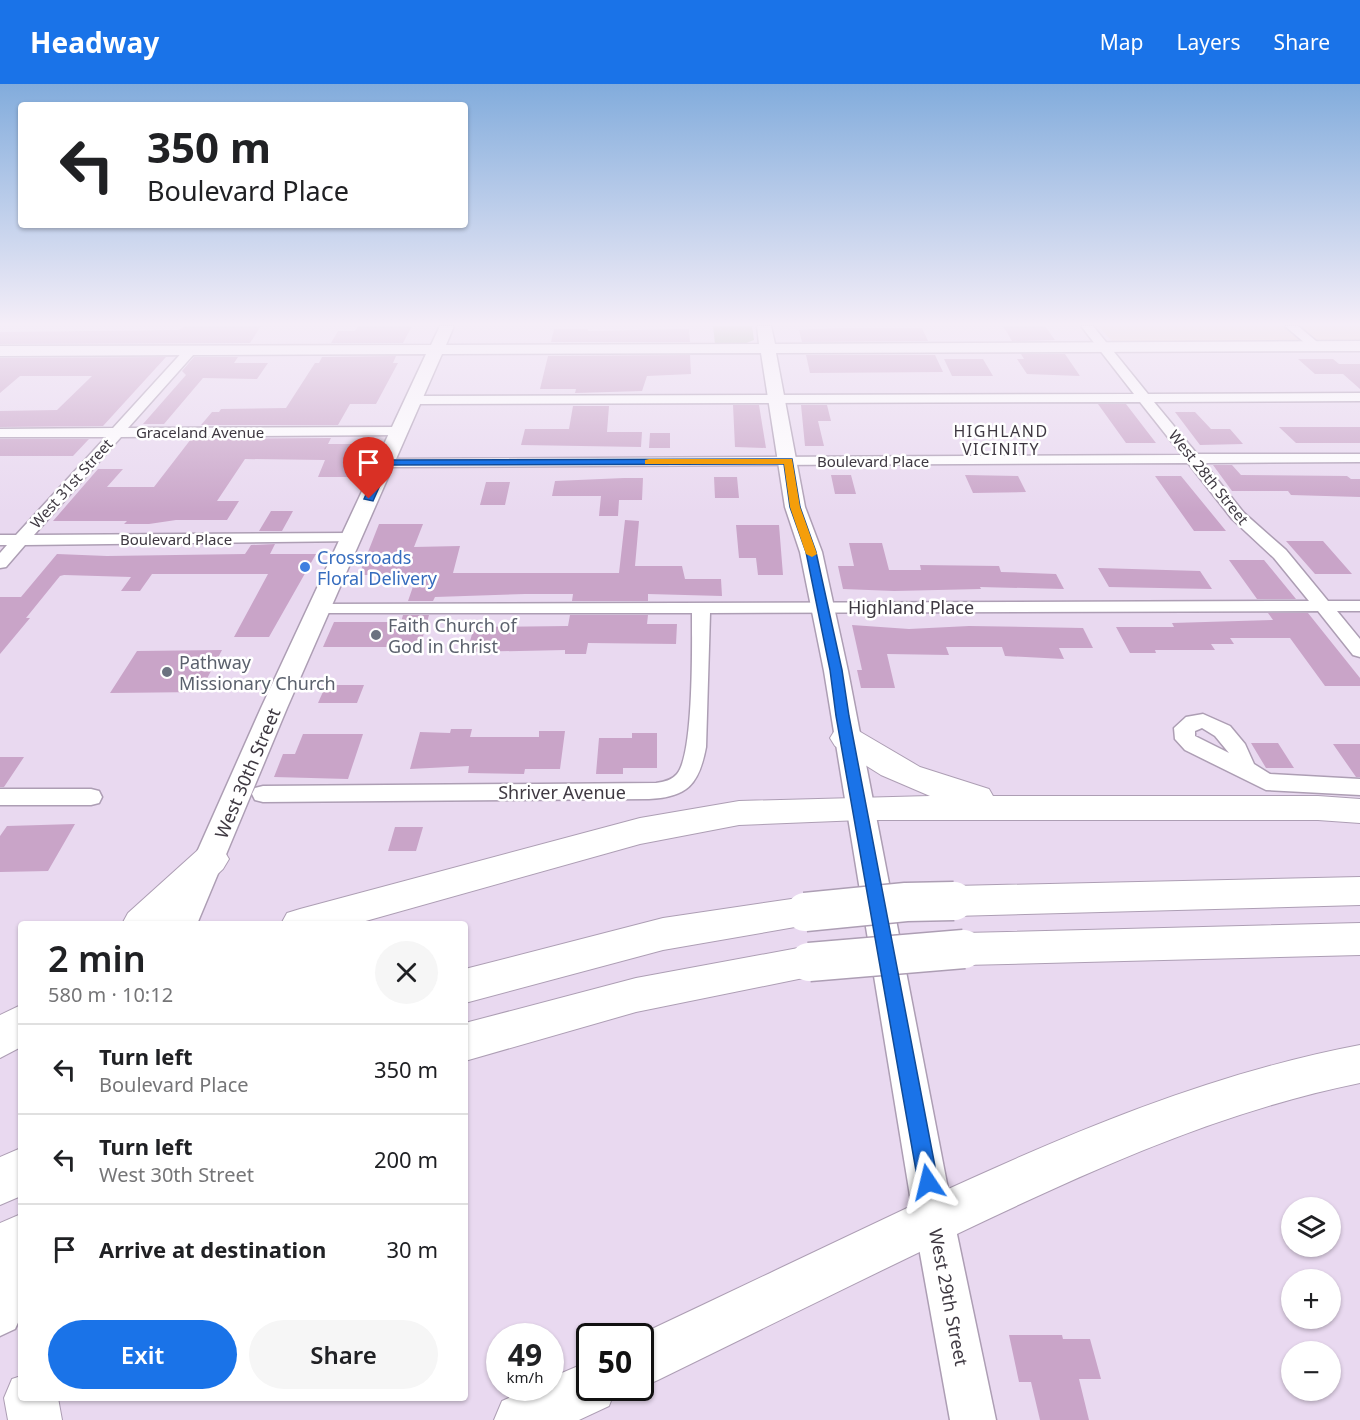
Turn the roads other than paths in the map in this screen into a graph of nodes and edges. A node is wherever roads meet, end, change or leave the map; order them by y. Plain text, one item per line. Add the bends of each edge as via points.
1 (156, 388) edge
2 (419, 388) edge
3 (775, 388) edge
4 (1137, 388) edge
5 (1360, 398) edge
6 (777, 399) junction
7 (1145, 399) junction
8 (414, 400) junction
9 (400, 431) junction
10 (117, 432) junction
11 (0, 433) edge
12 (1360, 458) edge
13 (1194, 460) junction
14 (788, 461) junction
15 (385, 463) junction
16 (352, 538) junction
17 (0, 540) edge
18 (20, 540) junction
19 (0, 563) edge
20 (1323, 606) junction
21 (1360, 606) edge
22 (701, 608) junction
23 (823, 608) junction
24 (319, 609) junction
25 (1360, 651) edge
26 (846, 738) junction
27 (1244, 768) dead end
28 (1360, 787) edge
29 (263, 794) dead end
30 (0, 797) edge
31 (91, 797) dead end
32 (861, 808) junction
33 (1034, 808) junction
34 (1360, 810) edge
35 (211, 859) junction
36 (1360, 891) edge
37 (144, 921) edge
38 (182, 921) edge
39 (311, 921) edge
40 (1360, 939) edge
41 (468, 985) edge
42 (18, 1025) edge
43 (0, 1039) edge
44 (468, 1041) edge
45 (1360, 1064) edge
46 (18, 1173) edge
47 (0, 1182) edge
48 (934, 1220) junction
49 (18, 1240) edge
50 (0, 1249) edge
51 (18, 1275) edge
52 (0, 1314) edge
53 (654, 1355) edge
54 (576, 1394) edge
55 (32, 1401) edge
56 (35, 1420) edge
57 (521, 1420) edge
58 (973, 1420) edge

1 - 10 street, West 31st Street
2 - 8 main road, West 30th Street
3 - 6 main road, West 29th Street
4 - 7 street, West 28th Street
5 - 7 street
6 - 7 street
6 - 8 street
6 - 14 main road, West 29th Street
7 - 13 street, West 28th Street
8 - 9 main road, West 30th Street
9 - 10 street, Graceland Avenue
9 - 15 main road, West 30th Street
10 - 11 street, Graceland Avenue
10 - 18 street, West 31st Street
12 - 13 street, Boulevard Place
13 - 14 street, Boulevard Place
13 - 20 street, West 28th Street via 1238,516 1274,547
14 - 15 street, Boulevard Place
14 - 23 main road, West 29th Street via 795,507 811,552
15 - 16 main road, West 30th Street
16 - 18 street, Boulevard Place
16 - 24 main road, West 30th Street
17 - 18 street, Boulevard Place
18 - 19 street, West 31st Street
20 - 21 street, Highland Place
20 - 23 street, Highland Place
20 - 25 street, West 28th Street
22 - 23 street, Highland Place
22 - 24 street, Highland Place
22 - 29 street, Shriver Avenue via 700,691 693,763 685,779 672,787 635,791
23 - 26 main road, West 29th Street
24 - 35 main road, West 30th Street
26 - 32 main road, West 29th Street
26 - 33 highway via 871,756 923,781 957,793
27 - 28 street via 1270,782
30 - 31 street
32 - 33 highway
32 - 39 highway via 739,813 669,824
32 - 48 main road, West 29th Street
33 - 34 highway
35 - 37 highway
35 - 38 main road, West 30th Street
36 - 41 highway, bridge via 886,903 663,934
40 - 44 highway, bridge via 964,948 809,962 635,994
42 - 43 highway
45 - 48 highway via 1270,1085 1169,1116 1088,1148
46 - 47 highway
48 - 53 highway
48 - 58 main road, West 29th Street
49 - 50 highway
51 - 52 main road
54 - 57 highway
55 - 56 highway

